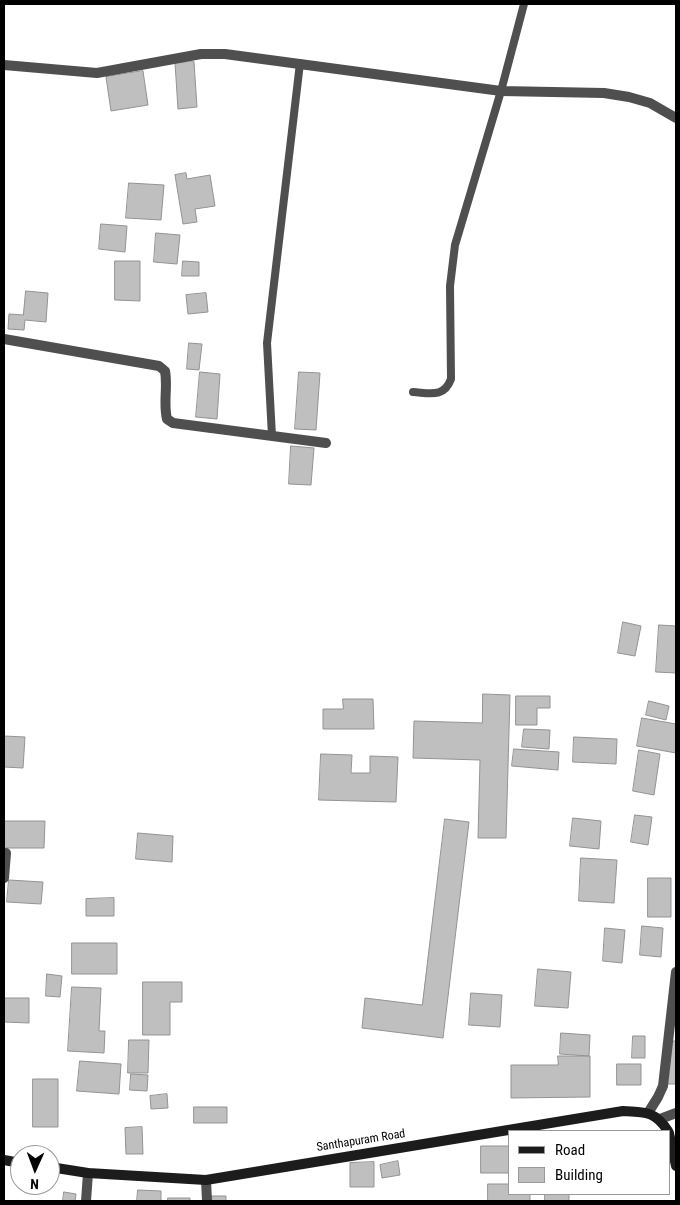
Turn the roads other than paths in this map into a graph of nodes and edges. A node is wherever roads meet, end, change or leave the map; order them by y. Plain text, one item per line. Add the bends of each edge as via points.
1 (524, 4) edge
2 (300, 63) junction
3 (4, 65) edge
4 (501, 91) junction
5 (676, 118) edge
6 (4, 339) edge
7 (413, 392) dead end
8 (272, 436) junction
9 (326, 443) dead end
10 (6, 853) dead end
11 (4, 878) edge
12 (676, 972) edge
13 (648, 1113) junction
14 (676, 1113) edge
15 (660, 1119) junction
16 (667, 1130) edge
17 (670, 1140) edge
18 (676, 1166) edge
19 (60, 1169) edge
20 (88, 1173) junction
21 (206, 1180) junction
22 (86, 1201) edge
23 (207, 1201) edge

1 - 4 lane
2 - 3 street via 201,54 97,72
2 - 4 street
2 - 8 lane via 267,343
4 - 5 street via 604,93 650,103
4 - 7 lane via 454,252 450,286 451,379 448,388 441,392
6 - 8 street via 159,366 165,371 167,380 165,412 173,423
8 - 9 street
10 - 11 street
12 - 13 street via 663,1086
13 - 15 main road, Santhapuram Road
13 - 21 main road, Santhapuram Road via 623,1110
14 - 15 street
15 - 16 main road, Santhapuram Road
17 - 18 main road, Santhapuram Road
19 - 20 main road, Santhapuram Road
20 - 21 main road, Santhapuram Road
20 - 22 street
21 - 23 street

